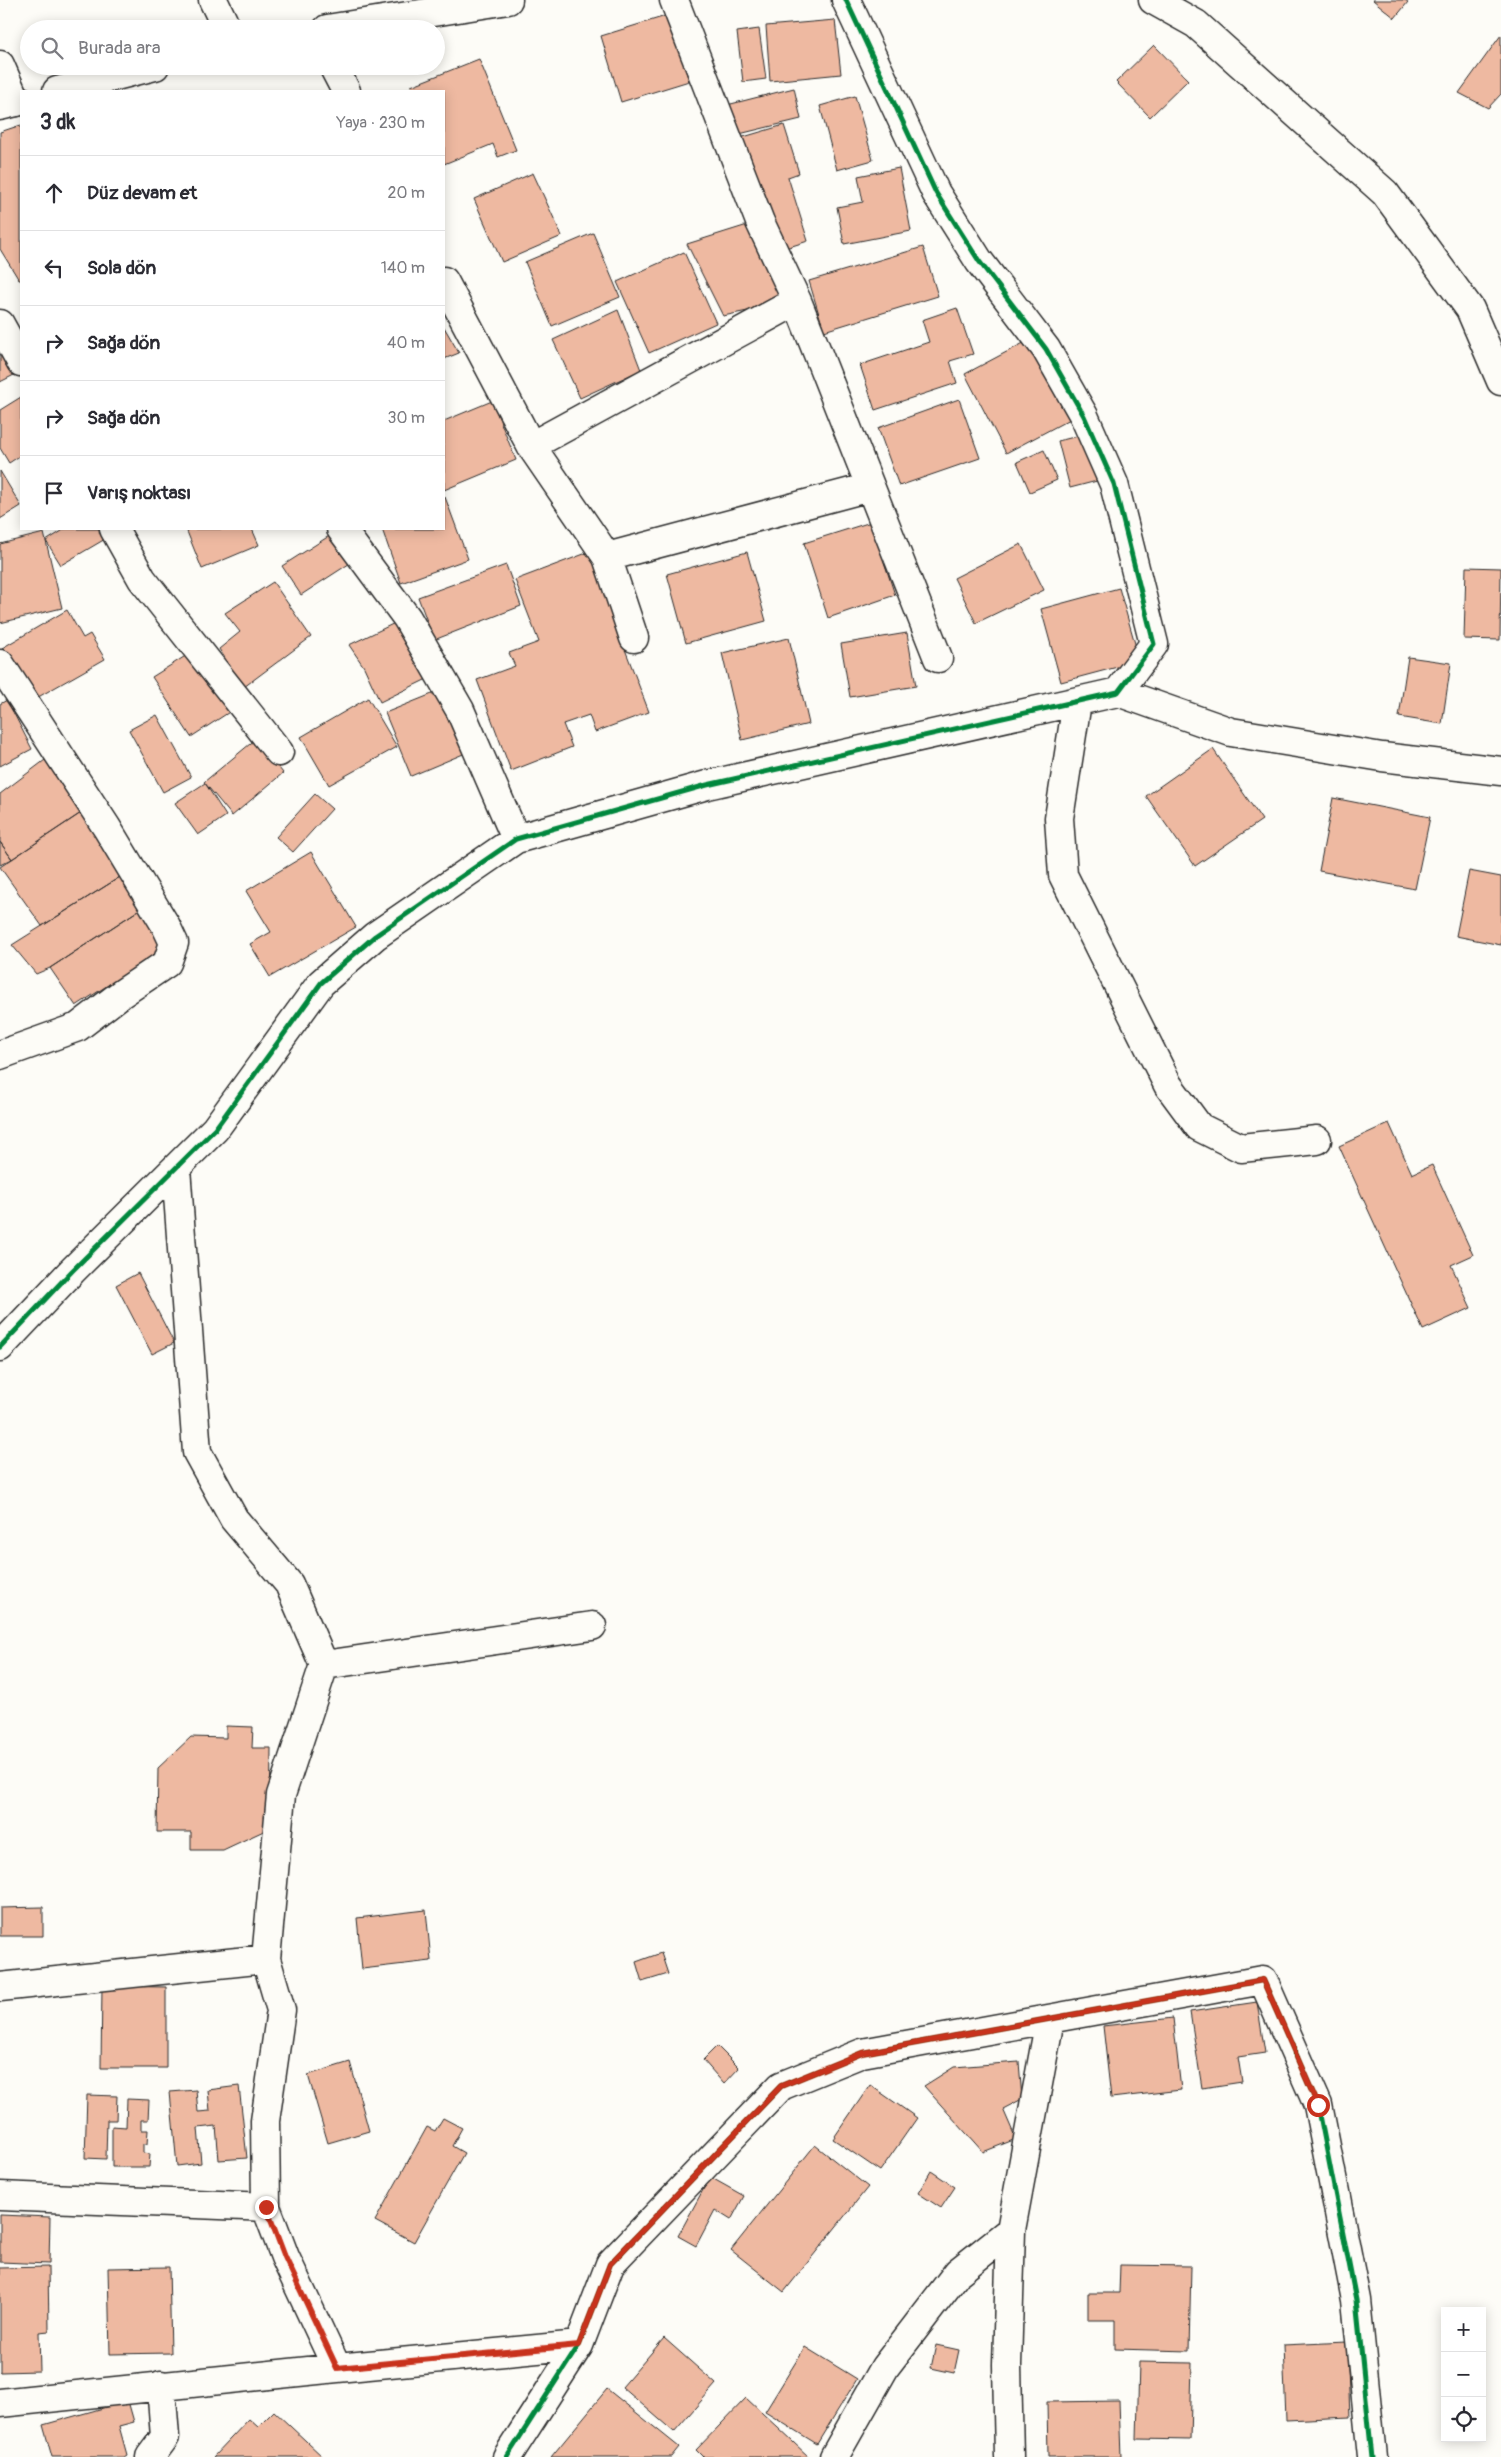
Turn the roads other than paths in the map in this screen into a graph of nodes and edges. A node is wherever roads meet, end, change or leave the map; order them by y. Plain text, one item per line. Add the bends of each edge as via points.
1 (213, 0) edge
2 (674, 0) edge
3 (846, 0) edge
4 (1153, 0) edge
5 (498, 1) edge
6 (223, 20) edge
7 (382, 20) edge
8 (0, 65) edge
9 (126, 75) edge
10 (338, 75) edge
11 (88, 87) edge
12 (65, 90) edge
13 (345, 90) edge
14 (13, 103) edge
15 (445, 283) edge
16 (797, 301) junction
17 (0, 324) edge
18 (20, 360) edge
19 (1501, 381) edge
20 (531, 446) junction
21 (870, 487) junction
22 (115, 530) edge
23 (342, 530) edge
24 (606, 557) junction
25 (634, 638) dead end
26 (938, 658) dead end
27 (0, 664) edge
28 (1118, 692) junction
29 (1077, 702) junction
30 (279, 752) dead end
31 (1501, 771) edge
32 (516, 839) junction
33 (0, 1055) edge
34 (1316, 1140) dead end
35 (176, 1168) junction
36 (0, 1348) edge
37 (592, 1626) dead end
38 (324, 1665) junction
39 (266, 1959) junction
40 (0, 1987) edge
41 (1050, 2019) junction
42 (0, 2196) edge
43 (266, 2207) junction
44 (1011, 2230) junction
45 (579, 2345) junction
46 (337, 2368) junction
47 (161, 2385) junction
48 (0, 2403) edge
49 (150, 2457) edge
50 (507, 2457) edge
51 (834, 2457) edge
52 (1009, 2457) edge
53 (1372, 2457) edge

1 - 6 street
2 - 16 street via 760,222
3 - 28 street via 936,193 980,261 1046,349 1084,416 1114,484 1154,644
4 - 19 street via 1196,24 1385,193 1470,309
5 - 7 street
8 - 14 street
9 - 11 street
10 - 13 street
11 - 12 street
15 - 20 street
16 - 20 street
16 - 21 street
17 - 18 street
20 - 24 street
21 - 24 street
21 - 26 street
22 - 30 street via 142,579
23 - 32 street via 407,618 460,710
24 - 25 street
27 - 33 street via 107,828 174,943 167,963 78,1027
28 - 29 street
28 - 31 street via 1231,732 1382,757
29 - 32 street via 707,785
29 - 34 street via 1059,818 1063,875 1168,1085 1199,1127 1241,1148
32 - 35 street via 375,936 321,983 215,1129
35 - 36 street
35 - 38 street via 197,1452 234,1519 289,1584
37 - 38 street
38 - 39 street via 281,1795
39 - 40 street
39 - 43 street via 281,2010 265,2121
41 - 44 street
41 - 45 street via 862,2053 781,2086 610,2264
41 - 53 street via 1263,1980 1318,2105 1356,2300
42 - 43 street
43 - 46 street via 285,2257
44 - 51 street via 958,2272 886,2367
44 - 52 street via 1007,2365
45 - 46 street
45 - 50 street
46 - 47 street
47 - 48 street
47 - 49 street via 165,2437

